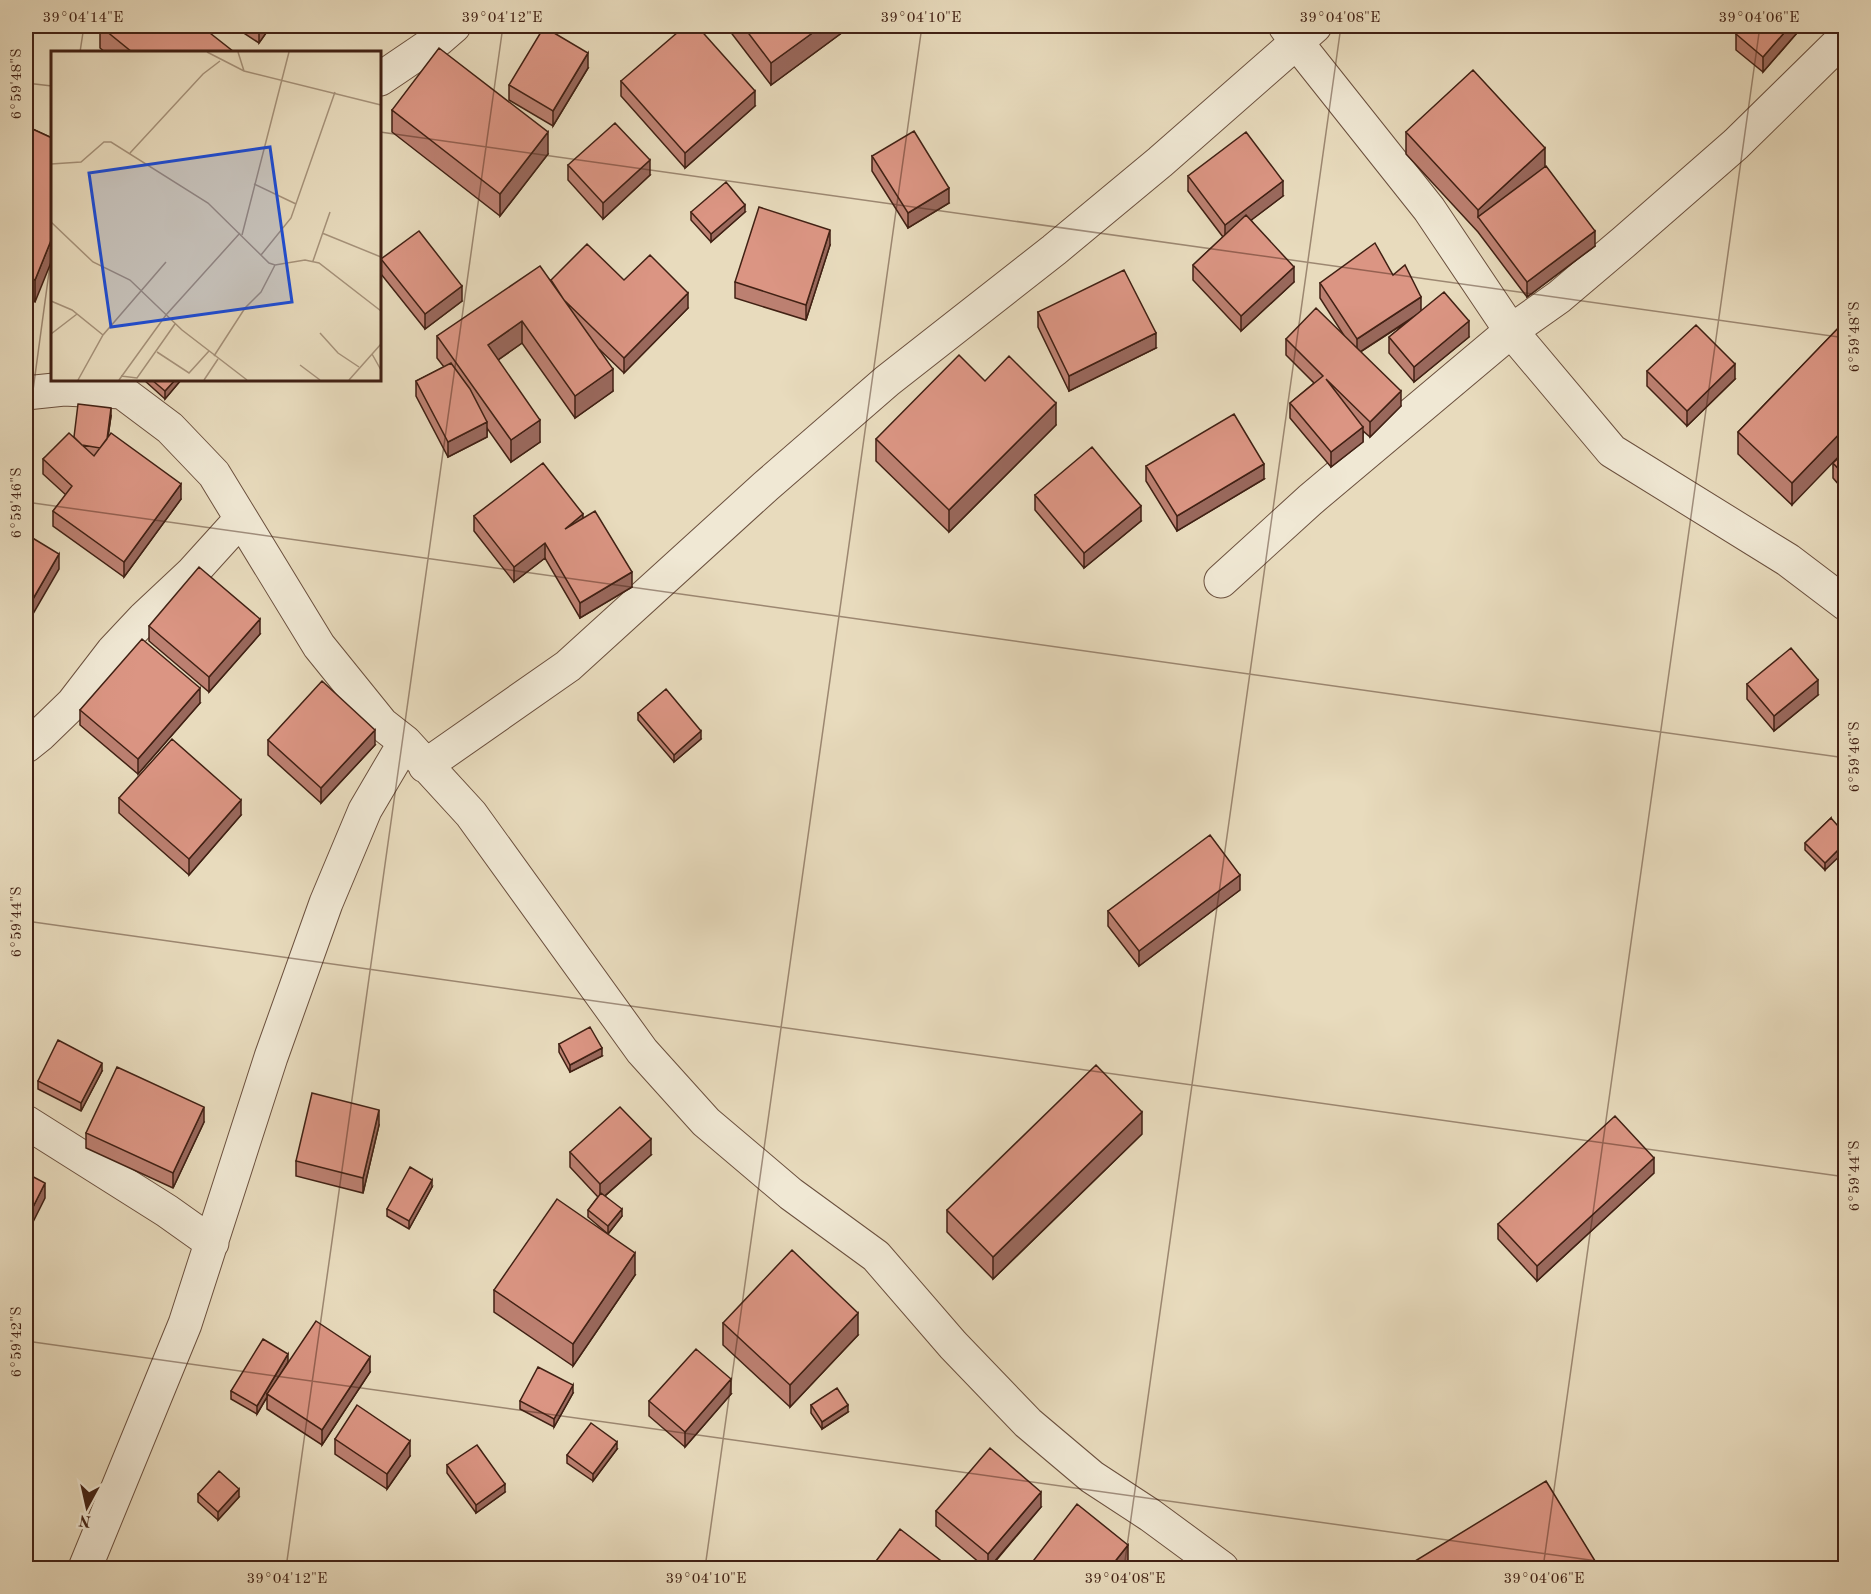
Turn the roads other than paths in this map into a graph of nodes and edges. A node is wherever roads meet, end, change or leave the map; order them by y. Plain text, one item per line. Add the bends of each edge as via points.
1 (454, 26) edge
2 (1299, 31) edge
3 (1845, 36) edge
4 (381, 78) edge
5 (1511, 331) junction
6 (126, 386) edge
7 (26, 393) edge
8 (240, 520) junction
9 (1221, 581) dead end
10 (1845, 604) edge
11 (26, 746) edge
12 (415, 754) junction
13 (26, 1122) edge
14 (212, 1243) junction
15 (85, 1569) edge
16 (1222, 1569) edge

1 - 4 street
2 - 5 street via 1429,209
2 - 12 street via 1160,162 887,381 568,666
3 - 5 street via 1736,144 1559,297
5 - 9 street via 1310,500
5 - 10 street via 1612,451 1788,560
6 - 7 street
6 - 8 street via 214,474
8 - 11 street via 113,651 73,704
8 - 12 street via 319,646 382,724
12 - 14 street via 365,810 326,903 271,1057
12 - 16 street via 495,844 642,1051 706,1122 791,1194 876,1256 1028,1423 1092,1477
13 - 14 street
14 - 15 street via 185,1324

